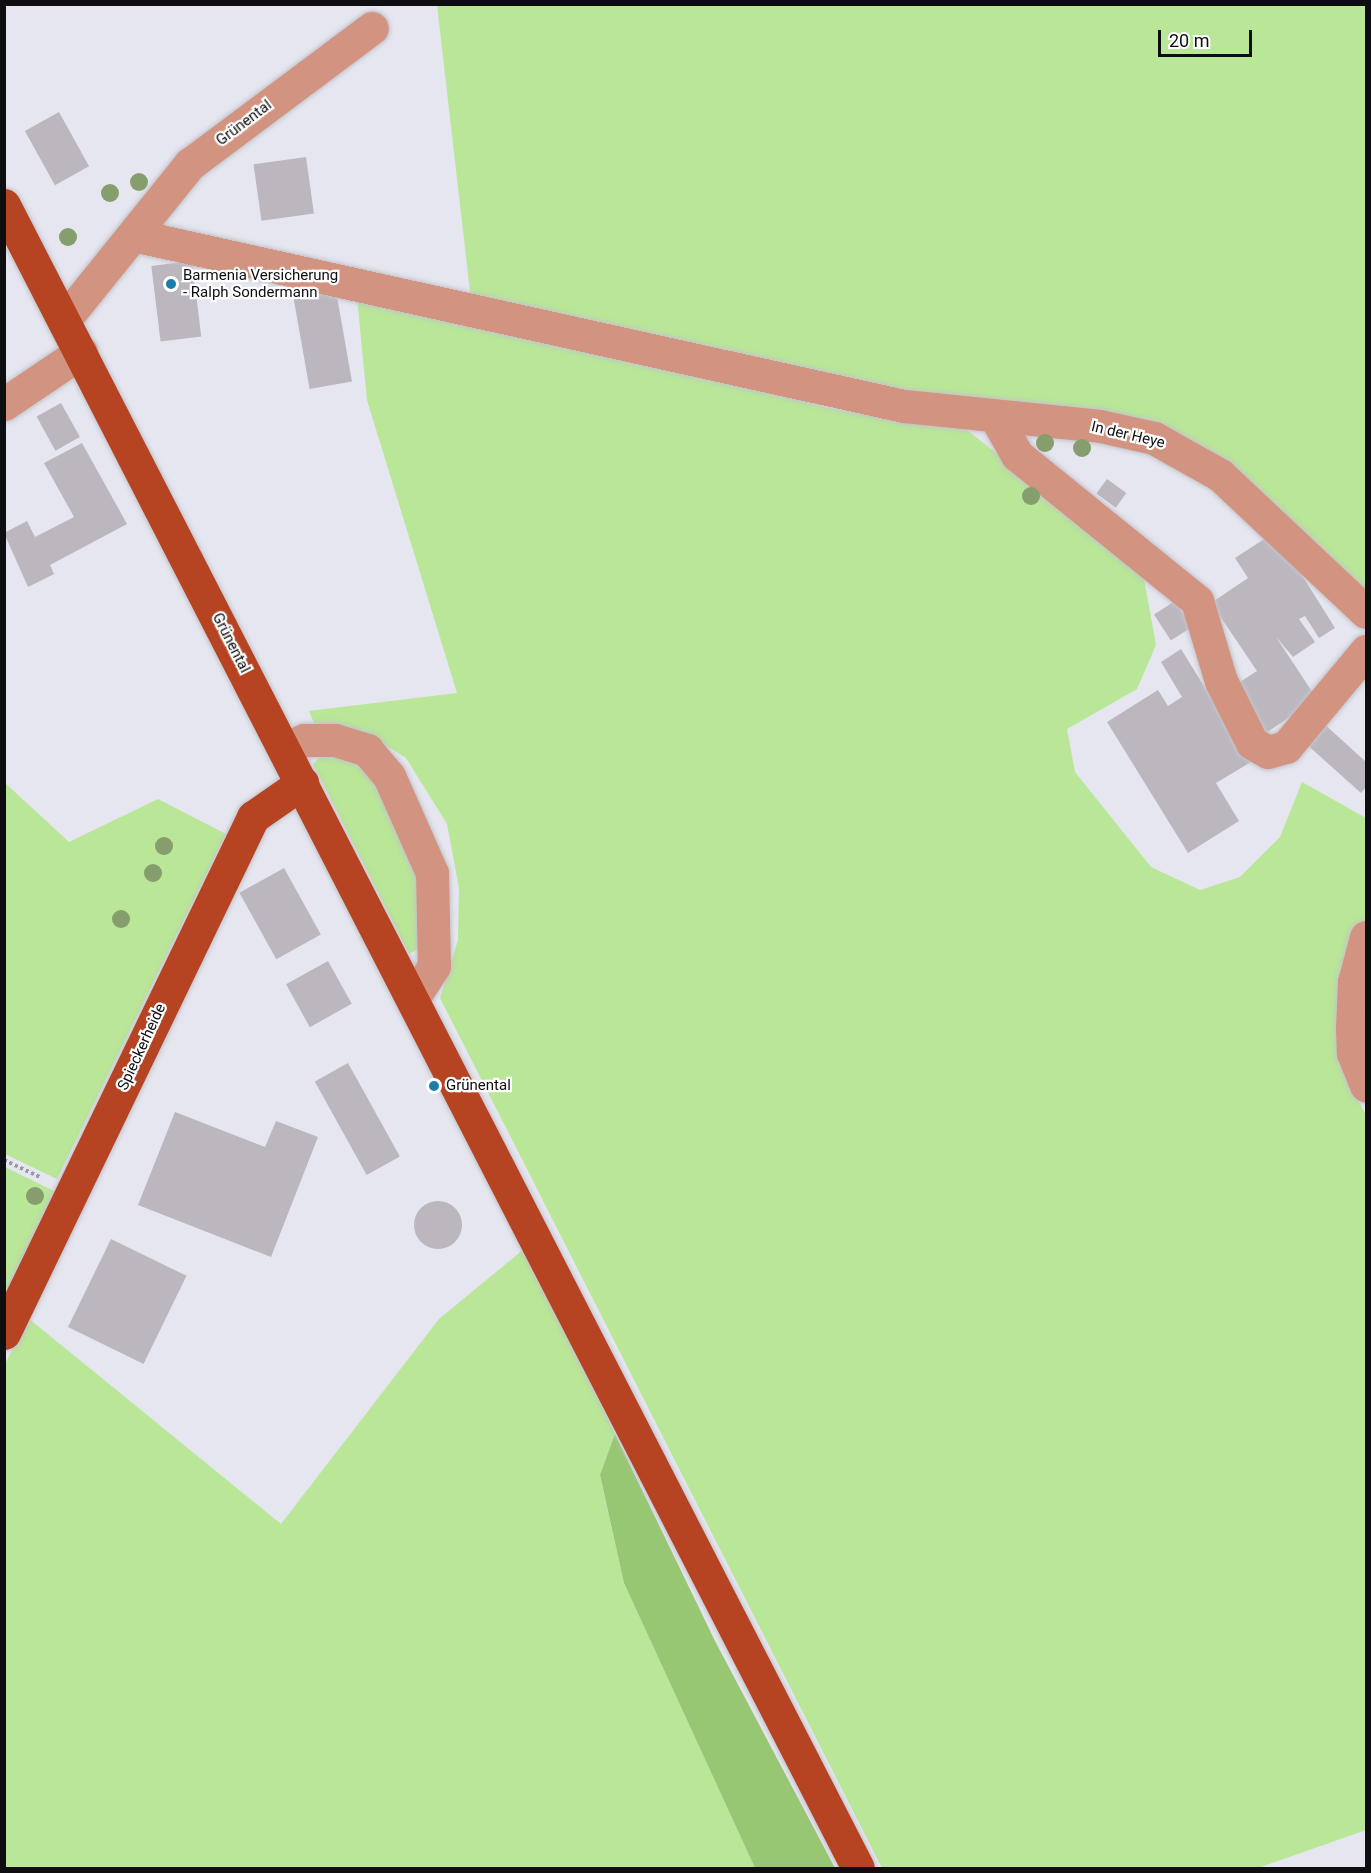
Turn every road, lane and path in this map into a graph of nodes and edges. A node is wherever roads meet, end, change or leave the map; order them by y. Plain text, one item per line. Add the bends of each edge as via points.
1 (372, 28) dead end
2 (4, 205) edge
3 (133, 235) junction
4 (64, 320) junction
5 (81, 352) junction
6 (4, 404) edge
7 (995, 416) junction
8 (1366, 612) edge
9 (1366, 651) edge
10 (284, 749) junction
11 (302, 783) junction
12 (1366, 937) edge
13 (413, 998) junction
14 (1366, 1084) edge
15 (4, 1160) edge
16 (73, 1193) junction
17 (4, 1332) edge
18 (851, 1855) edge

1 - 3 street, Grünental via 190,164
2 - 4 main road, Grünental
3 - 4 street, Grünental
3 - 7 street, In der Heye via 830,391
4 - 5 main road, Grünental
5 - 6 street
5 - 10 main road, Grünental
7 - 8 street, In der Heye via 1100,426 1180,448 1220,475
7 - 9 street via 1017,455 1197,601 1221,681 1252,743 1268,752 1286,747
10 - 11 main road, Grünental
10 - 13 street via 304,740 335,740 367,750 389,776 432,873 434,966
11 - 13 main road, Grünental
11 - 16 main road, Spieckerheide via 253,817
12 - 14 street via 1354,982 1352,1028 1353,1053
13 - 18 main road, Grünental
15 - 16 path
16 - 17 main road, Spieckerheide

